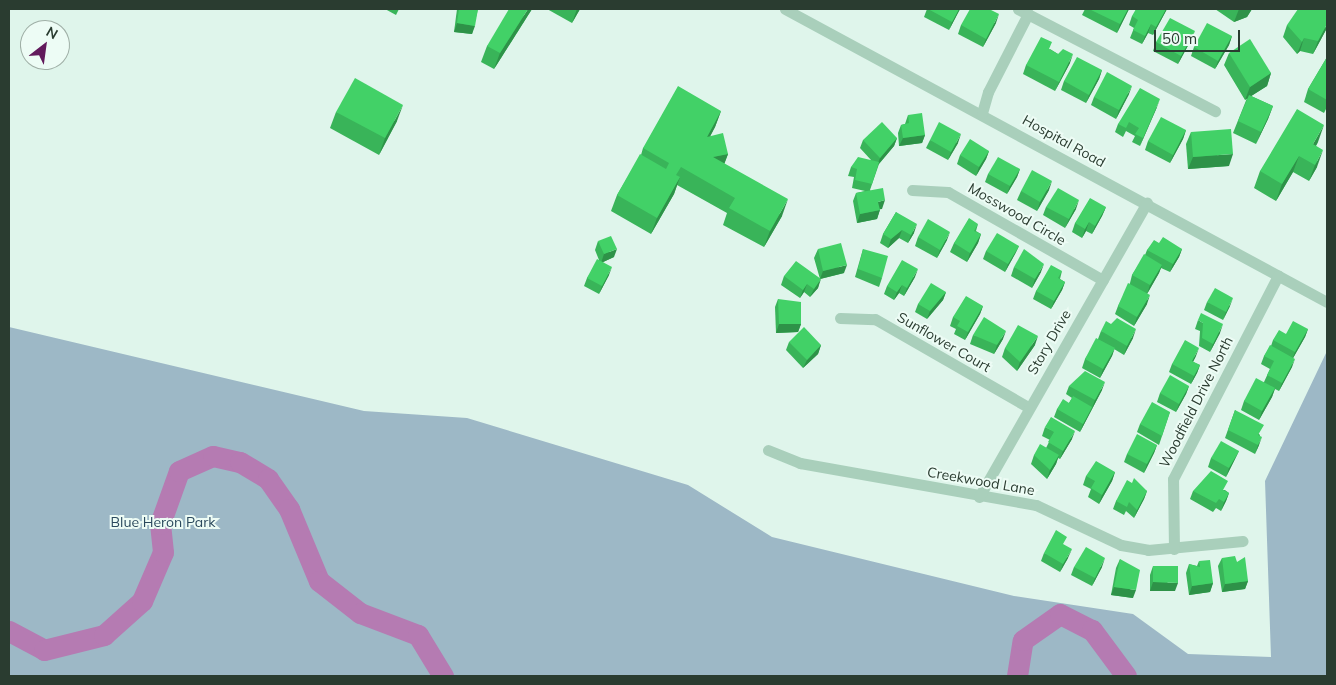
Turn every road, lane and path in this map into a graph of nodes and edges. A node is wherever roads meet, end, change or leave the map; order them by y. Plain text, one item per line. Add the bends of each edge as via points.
1 (785, 9) edge
2 (1023, 12) edge
3 (1215, 111) dead end
4 (982, 113) junction
5 (912, 190) dead end
6 (1147, 204) junction
7 (1278, 276) junction
8 (1103, 280) junction
9 (1327, 302) edge
10 (840, 318) dead end
11 (1028, 407) junction
12 (768, 450) dead end
13 (979, 497) junction
14 (1243, 541) dead end
15 (1174, 549) junction

1 - 4 street, Hospital Road
2 - 3 street
2 - 4 street
4 - 6 street, Hospital Road
5 - 8 street, Mosswood Circle via 948,192
6 - 7 street, Hospital Road
6 - 8 street, Story Drive
7 - 9 street, Hospital Road
7 - 15 street, Woodfield Drive North via 1173,479
8 - 11 street, Story Drive
10 - 11 street, Sunflower Court via 875,319
11 - 13 street, Story Drive
12 - 13 street, Creekwood Lane via 800,463
13 - 15 street, Creekwood Lane via 1036,505 1121,545
14 - 15 street, Creekwood Lane

